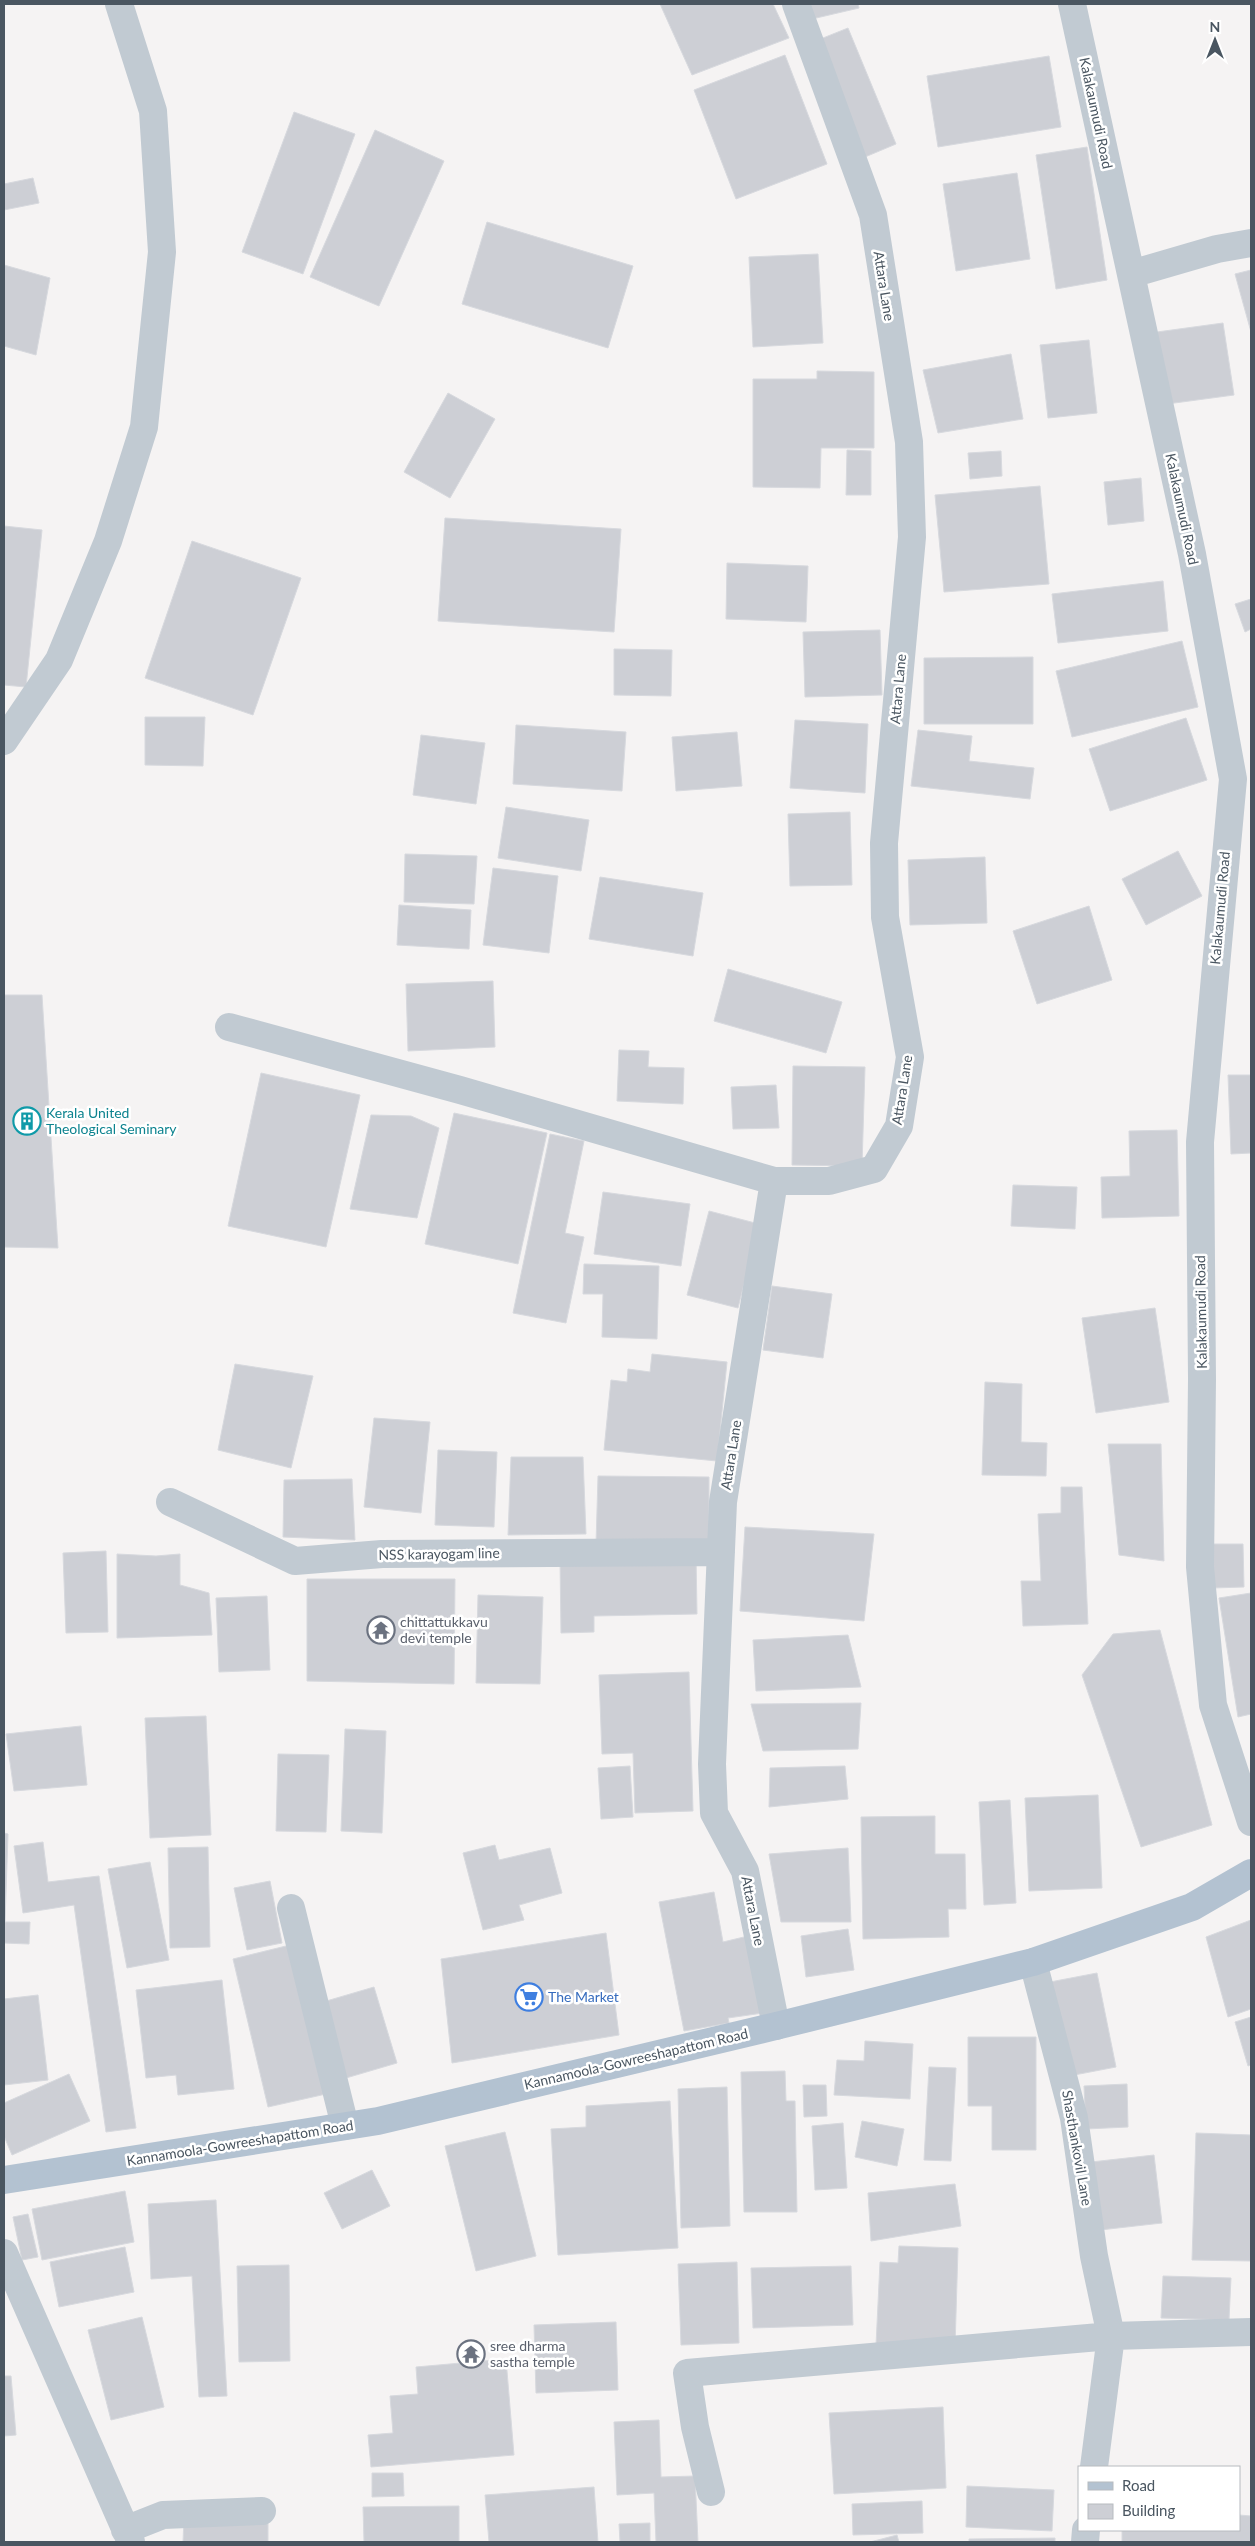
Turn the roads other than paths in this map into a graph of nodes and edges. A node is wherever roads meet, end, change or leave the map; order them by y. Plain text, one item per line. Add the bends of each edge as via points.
1 (119, 4) edge
2 (796, 4) edge
3 (1072, 4) edge
4 (1251, 243) edge
5 (1131, 274) junction
6 (4, 741) edge
7 (228, 1027) dead end
8 (774, 1181) junction
9 (170, 1502) dead end
10 (721, 1552) junction
11 (1251, 1822) edge
12 (1251, 1873) edge
13 (291, 1908) dead end
14 (1033, 1962) junction
15 (776, 2026) junction
16 (345, 2126) junction
17 (4, 2180) edge
18 (4, 2253) edge
19 (1251, 2332) edge
20 (1111, 2336) junction
21 (1094, 2466) edge
22 (711, 2492) dead end
23 (262, 2511) dead end
24 (128, 2536) edge

1 - 6 street via 153,111 162,252 144,427 108,541 59,660
2 - 8 street, Attara Lane via 873,215 909,442 912,537 884,843 885,917 910,1057 898,1126 874,1169 829,1181
3 - 5 street, Kalakaumudi Road
4 - 5 street via 1217,249
5 - 11 street, Kalakaumudi Road via 1192,554 1233,779 1200,1142 1200,1567 1213,1705
7 - 8 street
8 - 10 street, Attara Lane via 723,1502
9 - 10 street, NSS karayogam line via 295,1561 382,1554
10 - 15 street, Attara Lane via 712,1764 714,1813 745,1871
12 - 14 main road, Kannamoola-Gowreeshapattom Road via 1192,1907
13 - 16 street
14 - 15 main road, Kannamoola-Gowreeshapattom Road
14 - 20 street, Shasthankovil Lane via 1074,2118 1094,2256
15 - 16 main road, Kannamoola-Gowreeshapattom Road
16 - 17 main road, Kannamoola-Gowreeshapattom Road
18 - 24 street
19 - 20 street
20 - 21 street, Shasthankovil Lane
20 - 22 street via 687,2373 695,2427
23 - 24 street via 163,2516

